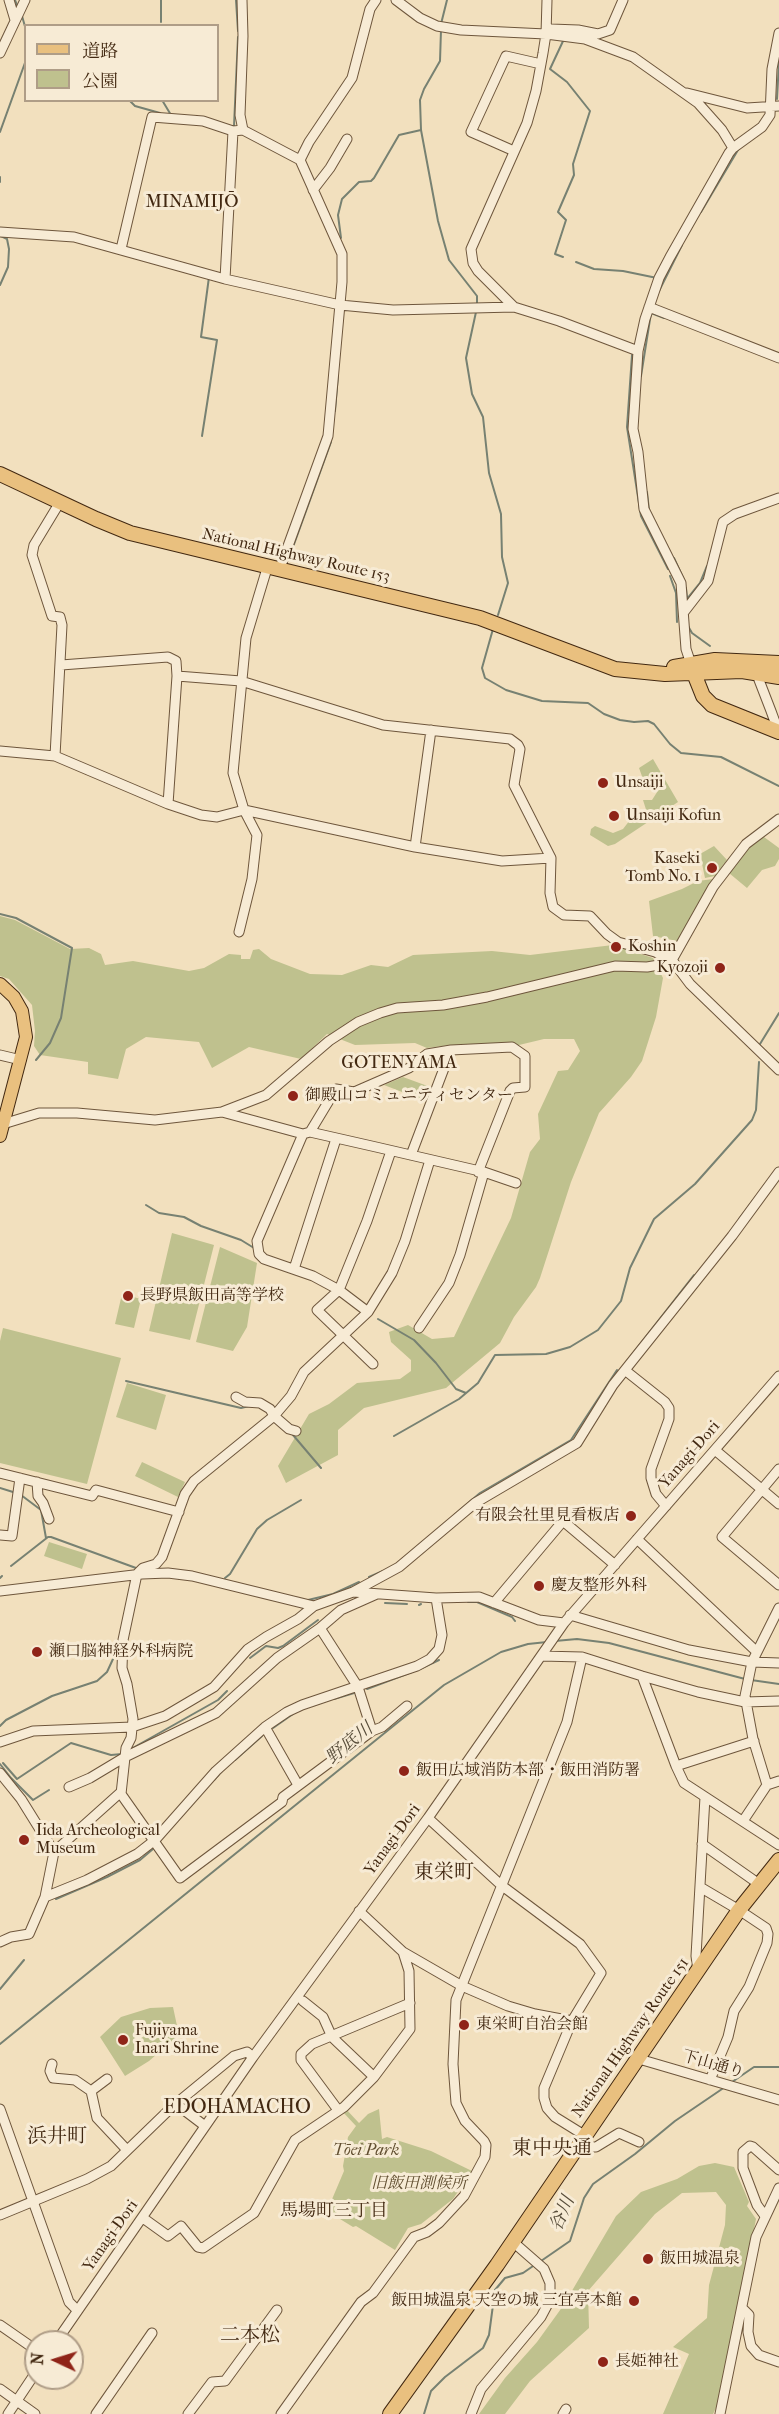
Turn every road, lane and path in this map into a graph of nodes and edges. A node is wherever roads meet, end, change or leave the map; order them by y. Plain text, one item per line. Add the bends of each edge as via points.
1 (9, 0) edge
2 (25, 0) edge
3 (242, 0) edge
4 (376, 0) edge
5 (396, 0) edge
6 (546, 0) edge
7 (623, 0) edge
8 (15, 20) junction
9 (546, 32) junction
10 (779, 33) edge
11 (0, 53) edge
12 (541, 64) junction
13 (684, 92) junction
14 (776, 106) edge
15 (238, 131) junction
16 (347, 139) dead end
17 (733, 148) junction
18 (514, 151) junction
19 (300, 160) junction
20 (313, 190) junction
21 (0, 232) edge
22 (121, 249) junction
23 (225, 279) junction
24 (340, 305) junction
25 (514, 307) junction
26 (649, 307) junction
27 (638, 351) junction
28 (779, 358) edge
29 (0, 474) edge
30 (779, 498) edge
31 (60, 502) junction
32 (274, 567) junction
33 (684, 612) junction
34 (779, 663) edge
35 (61, 665) junction
36 (692, 669) junction
37 (177, 676) junction
38 (779, 677) edge
39 (759, 680) dead end
40 (241, 681) junction
41 (431, 730) junction
42 (776, 731) edge
43 (0, 751) edge
44 (55, 756) junction
45 (168, 804) junction
46 (244, 810) junction
47 (779, 820) edge
48 (415, 847) junction
49 (551, 858) junction
50 (239, 932) dead end
51 (672, 960) junction
52 (0, 984) edge
53 (451, 1050) junction
54 (0, 1055) edge
55 (21, 1060) junction
56 (779, 1070) edge
57 (222, 1112) junction
58 (2, 1130) edge
59 (307, 1133) junction
60 (336, 1138) junction
61 (391, 1151) junction
62 (411, 1155) junction
63 (430, 1160) junction
64 (481, 1172) junction
65 (779, 1172) edge
66 (516, 1183) dead end
67 (294, 1269) junction
68 (339, 1290) junction
69 (368, 1312) junction
70 (419, 1328) dead end
71 (342, 1334) junction
72 (373, 1364) dead end
73 (626, 1371) junction
74 (779, 1376) edge
75 (236, 1397) dead end
76 (274, 1416) junction
77 (296, 1431) dead end
78 (715, 1450) junction
79 (779, 1469) edge
80 (0, 1473) edge
81 (20, 1478) junction
82 (37, 1482) junction
83 (762, 1489) junction
84 (779, 1504) edge
85 (666, 1506) junction
86 (179, 1512) junction
87 (49, 1519) dead end
88 (0, 1535) edge
89 (637, 1539) junction
90 (615, 1565) junction
91 (137, 1574) junction
92 (779, 1585) edge
93 (0, 1591) edge
94 (353, 1592) junction
95 (377, 1594) junction
96 (436, 1598) junction
97 (494, 1603) junction
98 (314, 1606) junction
99 (779, 1608) edge
100 (564, 1622) junction
101 (320, 1628) junction
102 (757, 1652) junction
103 (543, 1653) junction
104 (582, 1657) junction
105 (779, 1663) edge
106 (751, 1665) junction
107 (642, 1676) junction
108 (358, 1686) junction
109 (745, 1699) junction
110 (779, 1701) edge
111 (408, 1706) dead end
112 (132, 1727) junction
113 (265, 1727) junction
114 (372, 1731) junction
115 (754, 1741) junction
116 (0, 1742) edge
117 (125, 1756) junction
118 (676, 1766) junction
119 (0, 1773) edge
120 (779, 1780) edge
121 (298, 1785) junction
122 (767, 1785) junction
123 (69, 1787) dead end
124 (121, 1792) junction
125 (705, 1797) junction
126 (428, 1818) junction
127 (743, 1821) junction
128 (155, 1840) junction
129 (702, 1844) junction
130 (779, 1845) edge
131 (54, 1851) junction
132 (779, 1860) edge
133 (759, 1884) junction
134 (501, 1885) junction
135 (700, 1887) junction
136 (45, 1897) junction
137 (740, 1910) junction
138 (359, 1911) junction
139 (0, 1942) edge
140 (403, 1952) junction
141 (698, 1971) junction
142 (462, 1986) junction
143 (303, 2001) dead end
144 (410, 2003) junction
145 (572, 2021) junction
146 (332, 2037) junction
147 (253, 2057) junction
148 (639, 2059) junction
149 (52, 2064) dead end
150 (374, 2077) junction
151 (106, 2079) dead end
152 (710, 2080) junction
153 (91, 2091) junction
154 (779, 2100) edge
155 (176, 2104) junction
156 (0, 2109) edge
157 (338, 2110) junction
158 (205, 2126) junction
159 (581, 2139) junction
160 (639, 2142) dead end
161 (127, 2150) junction
162 (779, 2170) edge
163 (779, 2188) edge
164 (776, 2197) edge
165 (33, 2201) junction
166 (0, 2215) edge
167 (765, 2216) junction
168 (143, 2218) junction
169 (512, 2241) junction
170 (743, 2309) junction
171 (77, 2310) junction
172 (277, 2310) dead end
173 (0, 2325) edge
174 (64, 2330) edge
175 (152, 2332) dead end
176 (24, 2342) edge
177 (779, 2362) edge
178 (0, 2389) edge
179 (24, 2389) edge
180 (16, 2401) junction
181 (8, 2414) edge
182 (35, 2414) edge
183 (96, 2414) edge
184 (188, 2414) edge
185 (281, 2414) edge
186 (390, 2414) edge
187 (471, 2414) edge
188 (720, 2414) edge

1 - 8 street
2 - 8 street
3 - 15 street
4 - 19 street via 370,9 352,78
5 - 9 street via 420,18 441,26
6 - 9 street
7 - 9 street via 610,30 598,34 578,30
8 - 11 street
9 - 12 street
9 - 13 street via 585,39 633,57
10 - 14 street via 772,69
12 - 18 street via 527,123
12 - 18 street via 506,56 471,132
13 - 14 street via 747,108
13 - 17 street via 722,130
14 - 17 street via 766,122
15 - 19 street
15 - 22 street via 203,121 152,117
15 - 23 street
16 - 20 street
17 - 26 street via 670,257
18 - 25 street via 471,256 478,271
19 - 20 street
20 - 24 street via 342,254
21 - 22 street via 74,237
22 - 23 street
23 - 24 street
24 - 25 street via 393,310
24 - 32 street via 328,436
25 - 27 street
26 - 27 street
26 - 28 street
27 - 33 street via 633,429 644,509 681,583
29 - 31 highway, National Highway Route 153
30 - 33 street via 723,522 708,581
31 - 32 highway, National Highway Route 153 via 130,533
31 - 35 street via 32,555 52,616 60,617
32 - 36 highway, National Highway Route 153 via 480,618 590,658 624,666
32 - 40 street via 246,638
33 - 36 street
34 - 36 highway via 715,660
35 - 37 street via 168,657 176,661
35 - 44 street
36 - 38 highway
36 - 42 highway via 703,696 712,705
37 - 40 street
37 - 45 street
39 - 42 street
40 - 41 street via 382,725
40 - 46 street via 233,773
41 - 48 street
41 - 49 street via 510,738 518,744 514,785
43 - 44 street
44 - 45 street
45 - 46 street via 217,817
46 - 48 street
46 - 50 street via 257,835 253,873
47 - 51 street via 753,837 720,878
48 - 49 street via 502,861
49 - 51 street via 550,901 558,913 590,916 618,942
51 - 56 street via 690,984
51 - 57 street via 647,967 598,969 487,997 380,1013 329,1041 266,1095
52 - 55 main road via 14,997 24,1019 26,1037
53 - 59 street via 427,1054 409,1068 354,1092 336,1089
53 - 62 street
53 - 64 street via 512,1047 522,1052 527,1061 525,1087 510,1091
54 - 55 street
55 - 58 main road
57 - 58 street via 155,1120 39,1113
57 - 59 street
59 - 60 street
59 - 67 street via 257,1247 264,1258
60 - 61 street
60 - 67 street
61 - 62 street
61 - 68 street
62 - 63 street
63 - 64 street
63 - 69 street via 392,1273
64 - 66 street
64 - 70 street via 449,1283
65 - 73 street
67 - 68 street
68 - 69 street
68 - 71 street via 317,1310
69 - 71 street
71 - 72 street
71 - 76 street via 304,1372
73 - 85 street via 669,1408 669,1419 651,1469 656,1494
73 - 94 street via 577,1443 475,1503 399,1567
74 - 78 street, Yanagi-Dori
75 - 76 street via 260,1403
76 - 77 street
76 - 86 street via 194,1481
78 - 83 street
78 - 85 street, Yanagi-Dori
79 - 83 street
80 - 81 street
81 - 82 street
81 - 88 street via 12,1536
82 - 86 street via 92,1496 96,1490
82 - 87 street via 38,1496
83 - 84 street
83 - 92 street via 722,1537
85 - 89 street, Yanagi-Dori
86 - 91 street via 162,1557
89 - 90 street, Yanagi-Dori
89 - 102 street
90 - 97 street via 563,1521
90 - 100 street, Yanagi-Dori
91 - 93 street
91 - 98 street via 192,1576
91 - 112 street via 123,1640 122,1668
94 - 95 street
94 - 98 street
95 - 96 street
95 - 101 street via 341,1610
96 - 97 street via 479,1597
96 - 108 street via 439,1649 417,1666
97 - 100 street via 539,1620
98 - 112 street via 248,1649 198,1699
99 - 102 street
100 - 103 street, Yanagi-Dori
100 - 106 street
101 - 108 street
101 - 117 street via 277,1658 216,1713
102 - 106 street
103 - 104 street
103 - 126 street, Yanagi-Dori
104 - 107 street
104 - 134 street via 567,1722
105 - 106 street
106 - 109 street
107 - 109 street
107 - 118 street
108 - 113 street via 302,1705
108 - 114 street
109 - 110 street
109 - 115 street
111 - 114 street
112 - 116 street via 33,1731
112 - 117 street
113 - 121 street
113 - 128 street via 216,1771
114 - 121 street
115 - 118 street
115 - 122 street
117 - 123 street
117 - 124 street
118 - 125 street via 684,1783
119 - 131 street
120 - 122 street
121 - 128 street via 282,1802 180,1878
122 - 127 street
124 - 128 street
124 - 131 street
125 - 127 street
125 - 129 street
126 - 134 street
126 - 138 street, Yanagi-Dori
127 - 130 street
128 - 136 street via 116,1866
129 - 133 street
129 - 135 street
131 - 136 street
132 - 133 highway, National Highway Route 151
133 - 137 highway, National Highway Route 151
134 - 142 street
134 - 145 street via 580,1944 602,1973
135 - 137 street
135 - 141 street
136 - 139 street via 28,1934
137 - 141 highway, National Highway Route 151
137 - 152 street via 766,1928 768,1943 734,2011
138 - 140 street
138 - 147 street, Yanagi-Dori
140 - 142 street
140 - 144 street via 409,1971
141 - 148 highway, National Highway Route 151
142 - 145 street via 508,2006
142 - 185 street via 456,2000 456,2103 465,2121 486,2145 481,2166 452,2210 427,2232 414,2237 373,2293 361,2302
143 - 146 street via 323,2017
144 - 146 street
144 - 150 street via 410,2029
145 - 159 street via 550,2070 544,2098 555,2117
146 - 150 street
146 - 157 street via 312,2044 301,2054 301,2060
147 - 155 street via 246,2052 234,2056
147 - 158 street, Yanagi-Dori
148 - 152 street, 下山通り
148 - 159 highway, National Highway Route 151
149 - 153 street via 52,2078 77,2081
150 - 157 street
151 - 153 street
152 - 154 street, 下山通り
153 - 161 street via 97,2118
155 - 158 street
155 - 161 street
156 - 165 street
157 - 168 street via 295,2140 254,2213 203,2248 181,2226 168,2236
158 - 168 street, Yanagi-Dori
159 - 160 street via 582,2147 596,2147 619,2133
159 - 169 highway, National Highway Route 151
161 - 165 street via 111,2166
162 - 167 street via 753,2146 743,2152 743,2168
163 - 164 street
164 - 167 street
165 - 166 street
165 - 171 street via 69,2302
167 - 170 street via 756,2237
168 - 171 street, Yanagi-Dori
169 - 186 highway, National Highway Route 151
169 - 187 street via 542,2267 550,2283 547,2307 481,2389
170 - 177 street via 748,2314 751,2346 759,2355
170 - 188 street
171 - 174 street, Yanagi-Dori
172 - 184 street via 225,2381 212,2382
173 - 176 street
175 - 183 street
178 - 180 street
179 - 180 street
180 - 181 street
180 - 182 street

